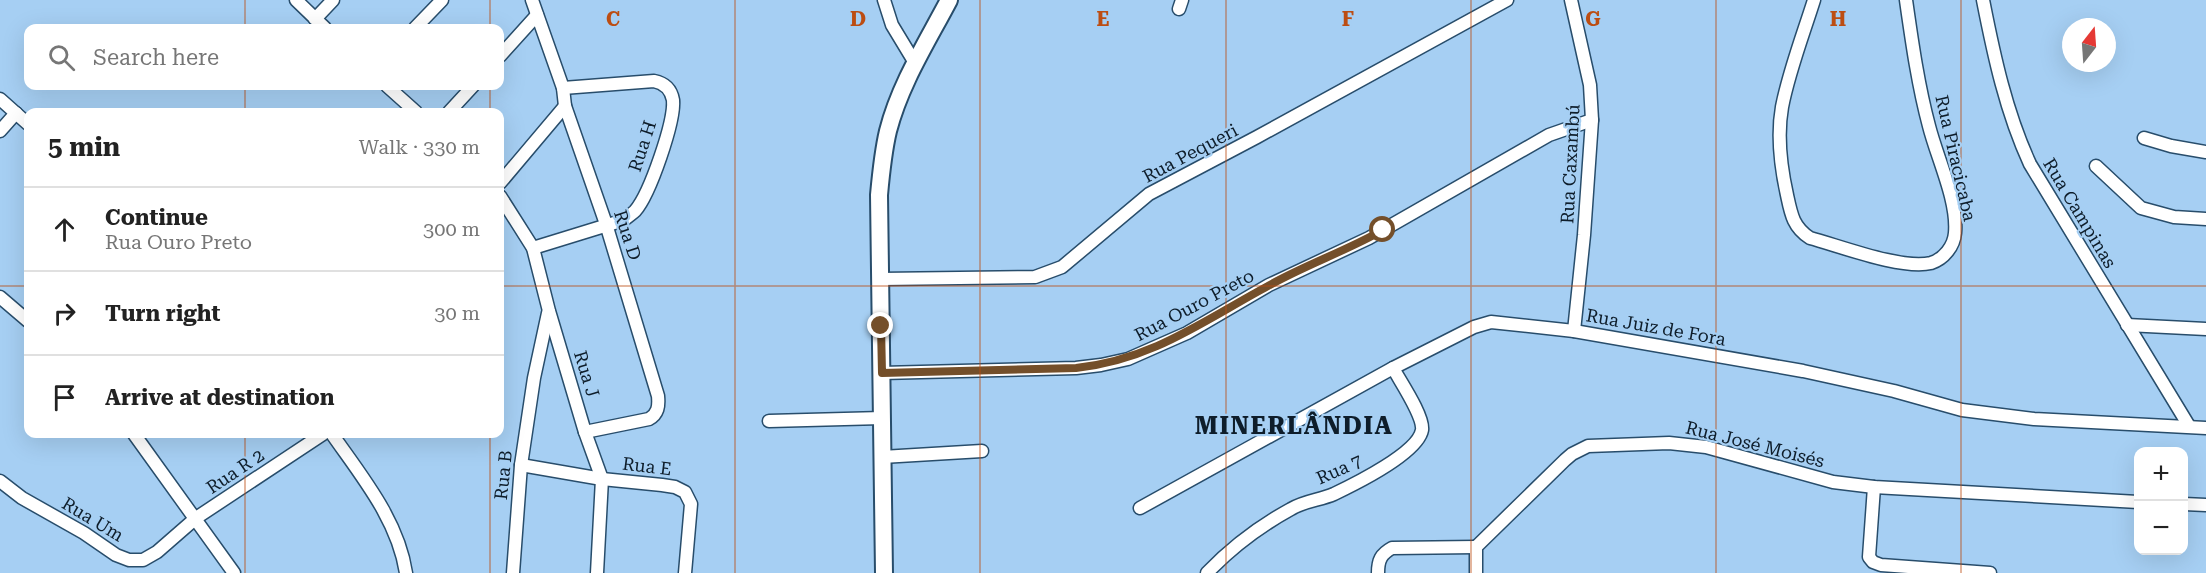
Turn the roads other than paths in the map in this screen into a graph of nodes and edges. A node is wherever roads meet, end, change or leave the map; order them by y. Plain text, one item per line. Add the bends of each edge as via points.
1 (296, 0) edge
2 (333, 0) edge
3 (442, 0) edge
4 (532, 0) edge
5 (884, 0) edge
6 (950, 0) edge
7 (1507, 0) edge
8 (1570, 0) edge
9 (1814, 0) edge
10 (1906, 0) edge
11 (1983, 0) edge
12 (537, 15) junction
13 (315, 18) junction
14 (321, 24) edge
15 (419, 24) edge
16 (504, 52) edge
17 (915, 63) junction
18 (563, 88) junction
19 (391, 90) edge
20 (469, 90) edge
21 (0, 99) edge
22 (565, 105) junction
23 (412, 108) edge
24 (453, 108) edge
25 (16, 113) junction
26 (24, 120) edge
27 (1592, 120) junction
28 (0, 131) edge
29 (2144, 138) dead end
30 (2206, 152) edge
31 (2096, 166) dead end
32 (504, 178) edge
33 (504, 202) edge
34 (2206, 219) edge
35 (606, 224) junction
36 (533, 248) junction
37 (881, 279) junction
38 (0, 297) edge
39 (549, 311) junction
40 (24, 318) edge
41 (2127, 325) junction
42 (2206, 329) edge
43 (1574, 331) junction
44 (1393, 368) junction
45 (882, 373) junction
46 (882, 418) junction
47 (769, 421) dead end
48 (2188, 426) junction
49 (2206, 428) edge
50 (585, 432) junction
51 (137, 438) edge
52 (317, 438) edge
53 (335, 438) edge
54 (982, 451) dead end
55 (882, 457) junction
56 (521, 465) junction
57 (602, 479) junction
58 (0, 482) edge
59 (1874, 487) junction
60 (2134, 502) edge
61 (2188, 504) edge
62 (2206, 506) edge
63 (1140, 508) dead end
64 (196, 518) junction
65 (1476, 547) junction
66 (402, 572) edge
67 (234, 573) edge
68 (513, 573) edge
69 (597, 573) edge
70 (685, 573) edge
71 (884, 573) edge
72 (1208, 573) edge
73 (1378, 573) edge
74 (1476, 573) edge
75 (1990, 573) edge

1 - 13 street
2 - 13 street
3 - 15 street
4 - 12 street, Rua D
5 - 17 street via 892,25
6 - 17 street
7 - 37 street, Rua Pequeri via 1149,194 1062,267 1048,274 1022,278
8 - 27 street, Rua Caxambú via 1590,85
9 - 10 street, Rua Piracicaba via 1782,108 1784,184 1793,221 1810,238 1913,265 1942,257 1953,243 1955,231 1951,202 1928,124
11 - 41 street, Rua Campinas via 2016,134
12 - 16 street
12 - 18 street, Rua D
13 - 14 street
17 - 37 street via 889,129 879,195
18 - 22 street, Rua D
18 - 35 street, Rua H via 654,81 666,86 673,98 665,142 644,197 624,220
19 - 23 street
20 - 24 street
21 - 25 street
22 - 32 street
22 - 35 street, Rua D
25 - 26 street
25 - 28 street
27 - 43 street, Rua Caxambú
27 - 45 street, Rua Ouro Preto via 1549,135 1369,238 1269,285 1187,333 1128,359 1076,368
29 - 30 street
31 - 34 street via 2142,208 2174,217
33 - 36 street, Rua J
35 - 36 street, Rua H
35 - 50 street, Rua D via 659,404 653,416 642,422
36 - 39 street, Rua J
37 - 45 street
38 - 40 street
39 - 50 street, Rua J
39 - 56 street, Rua B
41 - 42 street
41 - 48 street, Rua Campinas
43 - 44 street, Rua Juiz de Fora via 1491,322
43 - 48 street, Rua Juiz de Fora via 1803,370 1962,410 2034,419
44 - 63 street, Rua Juiz de Fora
44 - 72 street, Rua 7 via 1422,421 1421,434 1414,442 1380,470 1332,495 1293,507 1231,549
45 - 46 street
46 - 47 street
46 - 55 street
48 - 49 street, Rua Juiz de Fora
50 - 57 street, Rua J
51 - 64 street
52 - 64 street, Rua R 2
53 - 66 street via 397,535
54 - 55 street
55 - 71 street
56 - 57 street, Rua E
56 - 68 street, Rua B
57 - 69 street, Rua J
57 - 70 street, Rua E via 675,488 688,496 691,504
58 - 64 street, Rua Um via 129,560 143,560 157,552
59 - 60 street, Rua José Moisés
59 - 65 street, Rua José Moisés via 1833,482 1706,447 1669,443 1588,446 1565,460
59 - 75 street via 1869,557 1873,562
61 - 62 street
64 - 67 street
65 - 73 street via 1392,548 1379,559
65 - 74 street

